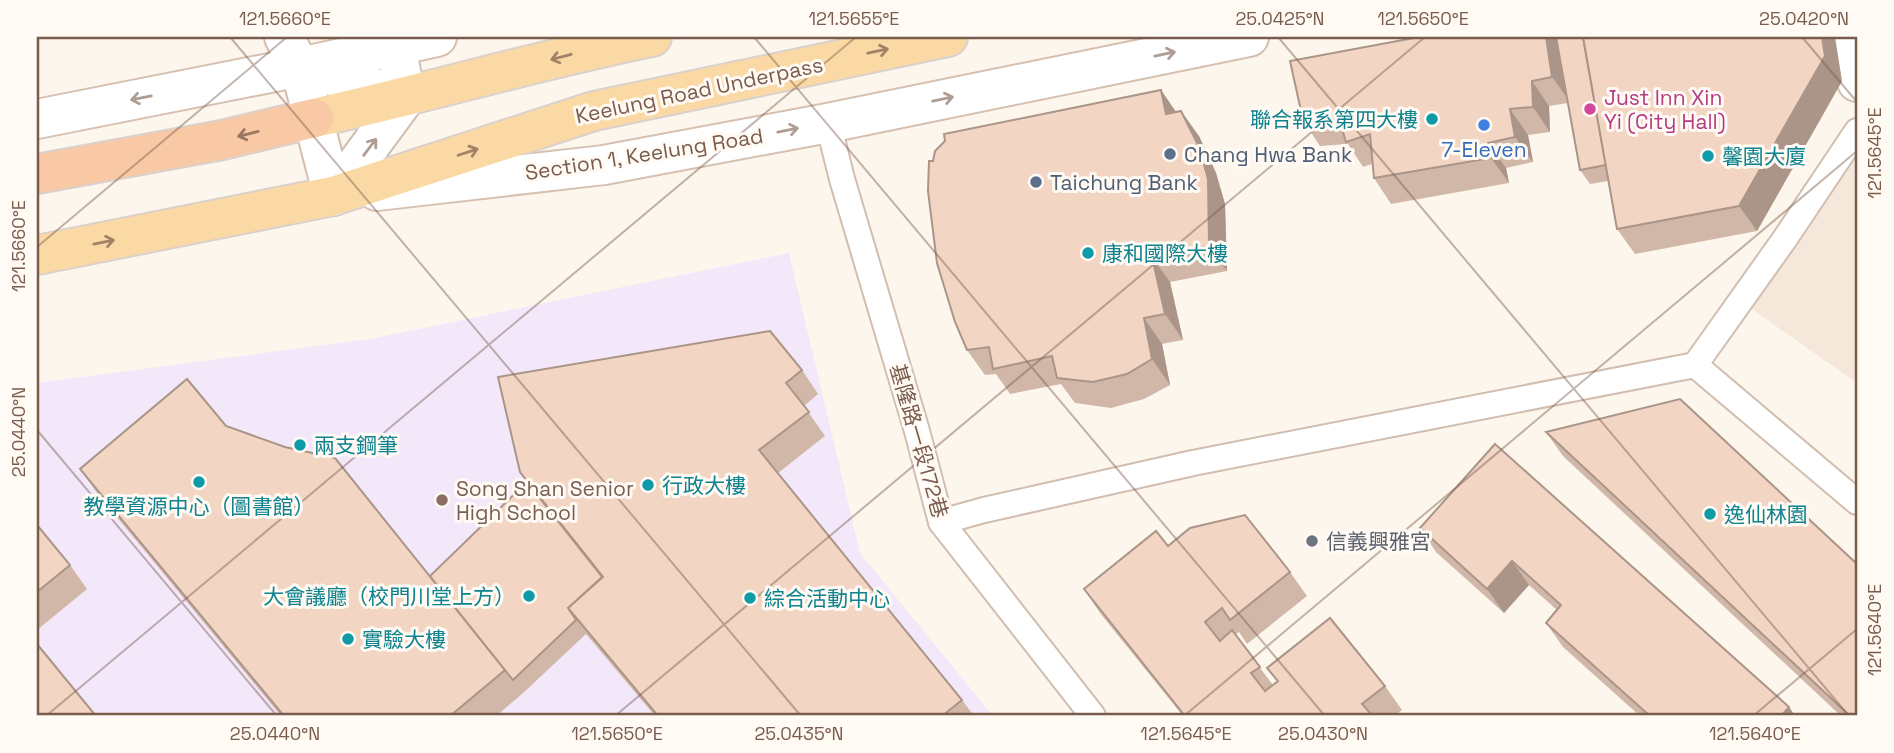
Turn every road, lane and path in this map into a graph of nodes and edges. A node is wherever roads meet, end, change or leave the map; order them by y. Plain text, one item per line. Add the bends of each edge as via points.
1 (437, 37) edge
2 (652, 37) edge
3 (948, 37) edge
4 (1249, 37) edge
5 (1847, 37) edge
6 (393, 41) edge
7 (292, 52) edge
8 (1857, 82) edge
9 (406, 97) junction
10 (314, 118) junction
11 (37, 119) edge
12 (828, 123) junction
13 (1857, 131) edge
14 (37, 174) edge
15 (333, 196) junction
16 (37, 255) edge
17 (1695, 365) junction
18 (1857, 502) edge
19 (941, 522) junction
20 (1093, 716) edge

1 - 6 main road
2 -> 9 main road
15 -> 3 main road, Keelung Road Underpass via 594,111
12 -> 4 main road, Section 1, Keelung Road
5 - 8 main road
6 - 7 main road
6 - 9 main road
7 - 9 main road
7 - 10 main road
7 -> 11 main road
9 - 10 main road
15 -> 9 main road
10 -> 14 highway
10 - 15 main road
15 -> 12 main road, Section 1, Keelung Road via 604,165
12 - 19 lane, 基隆路一段172巷
13 - 17 lane
16 -> 15 main road, Section 1, Keelung Road
17 - 18 lane
17 - 19 lane via 1193,463
19 - 20 lane, 基隆路一段172巷

